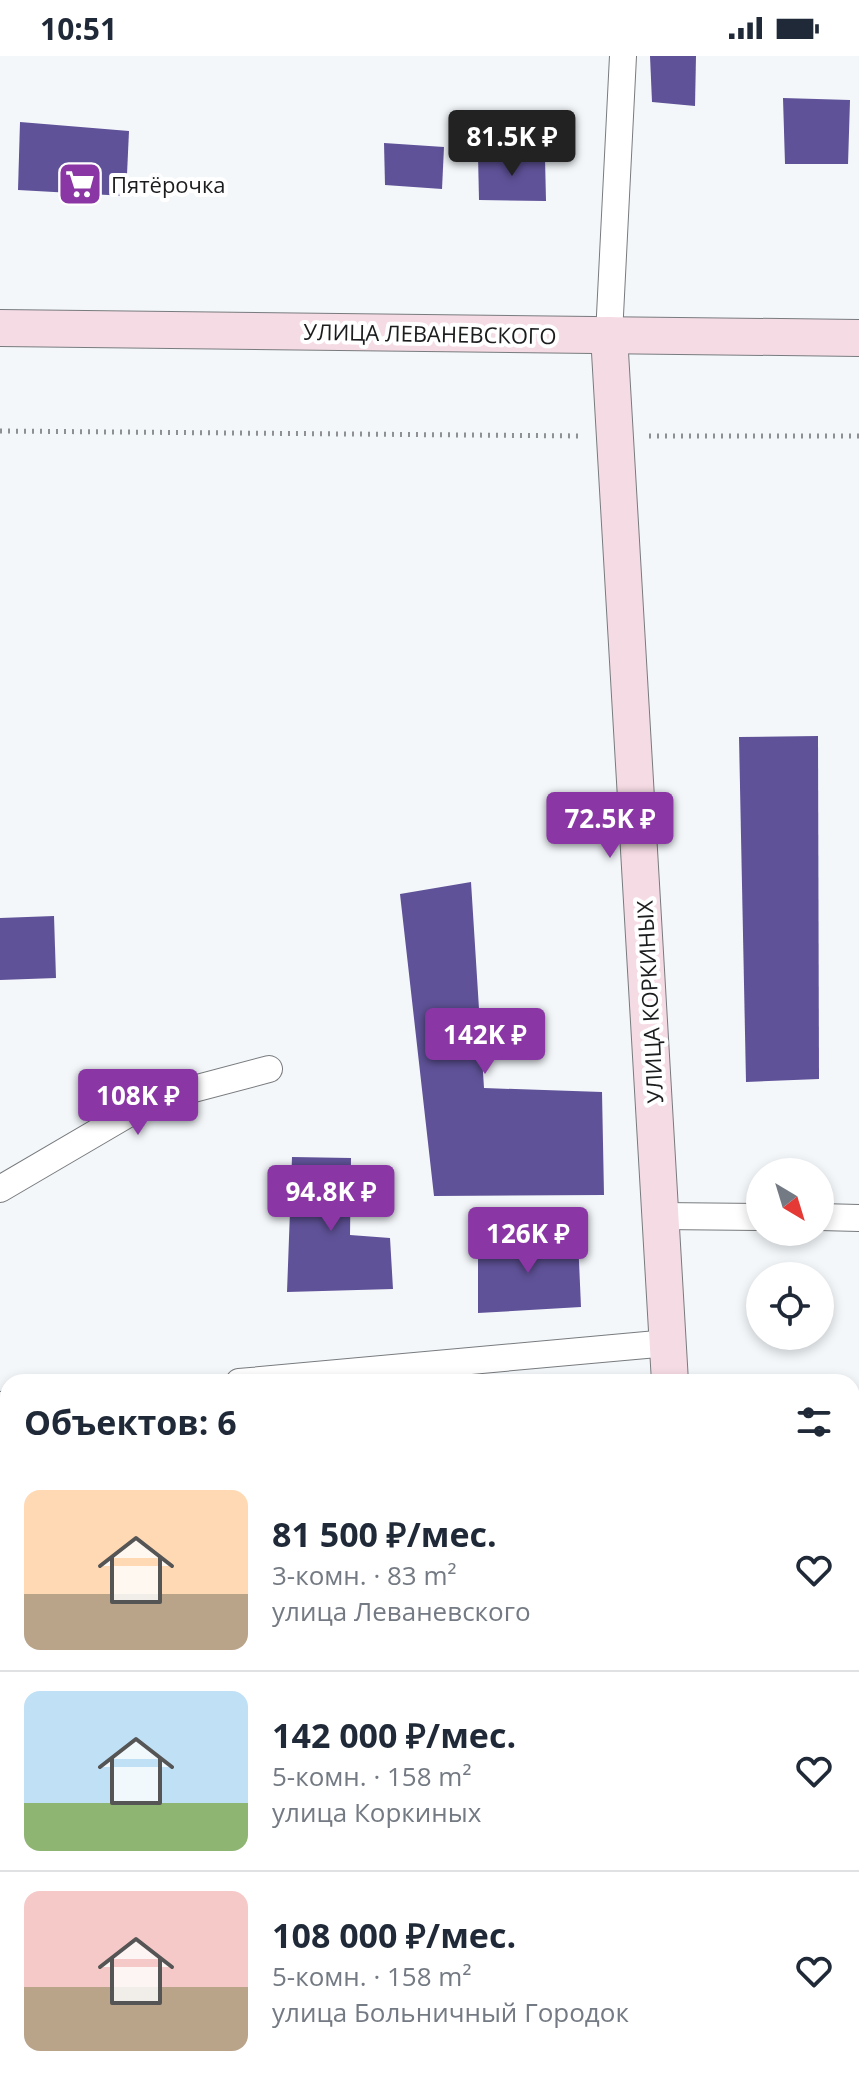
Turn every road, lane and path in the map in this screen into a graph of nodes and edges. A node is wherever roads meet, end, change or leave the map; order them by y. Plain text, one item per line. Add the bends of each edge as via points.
1 (623, 56) edge
2 (0, 328) edge
3 (609, 335) junction
4 (859, 338) edge
5 (0, 431) edge
6 (616, 436) junction
7 (859, 436) edge
8 (269, 1069) dead end
9 (0, 1189) edge
10 (661, 1216) junction
11 (746, 1217) edge
12 (834, 1217) edge
13 (859, 1218) edge
14 (668, 1343) junction
15 (340, 1374) edge
16 (670, 1374) edge

1 - 3 street
2 - 3 street, УЛИЦА ЛЕВАНЕВСКОГО
3 - 4 street, УЛИЦА ЛЕВАНЕВСКОГО
3 - 6 street, УЛИЦА КОРКИНЫХ
5 - 6 path
6 - 7 path
6 - 10 street, УЛИЦА КОРКИНЫХ
8 - 9 street via 152,1100
10 - 11 street
10 - 14 street, УЛИЦА КОРКИНЫХ
12 - 13 street
14 - 15 street
14 - 16 street, УЛИЦА КОРКИНЫХ

